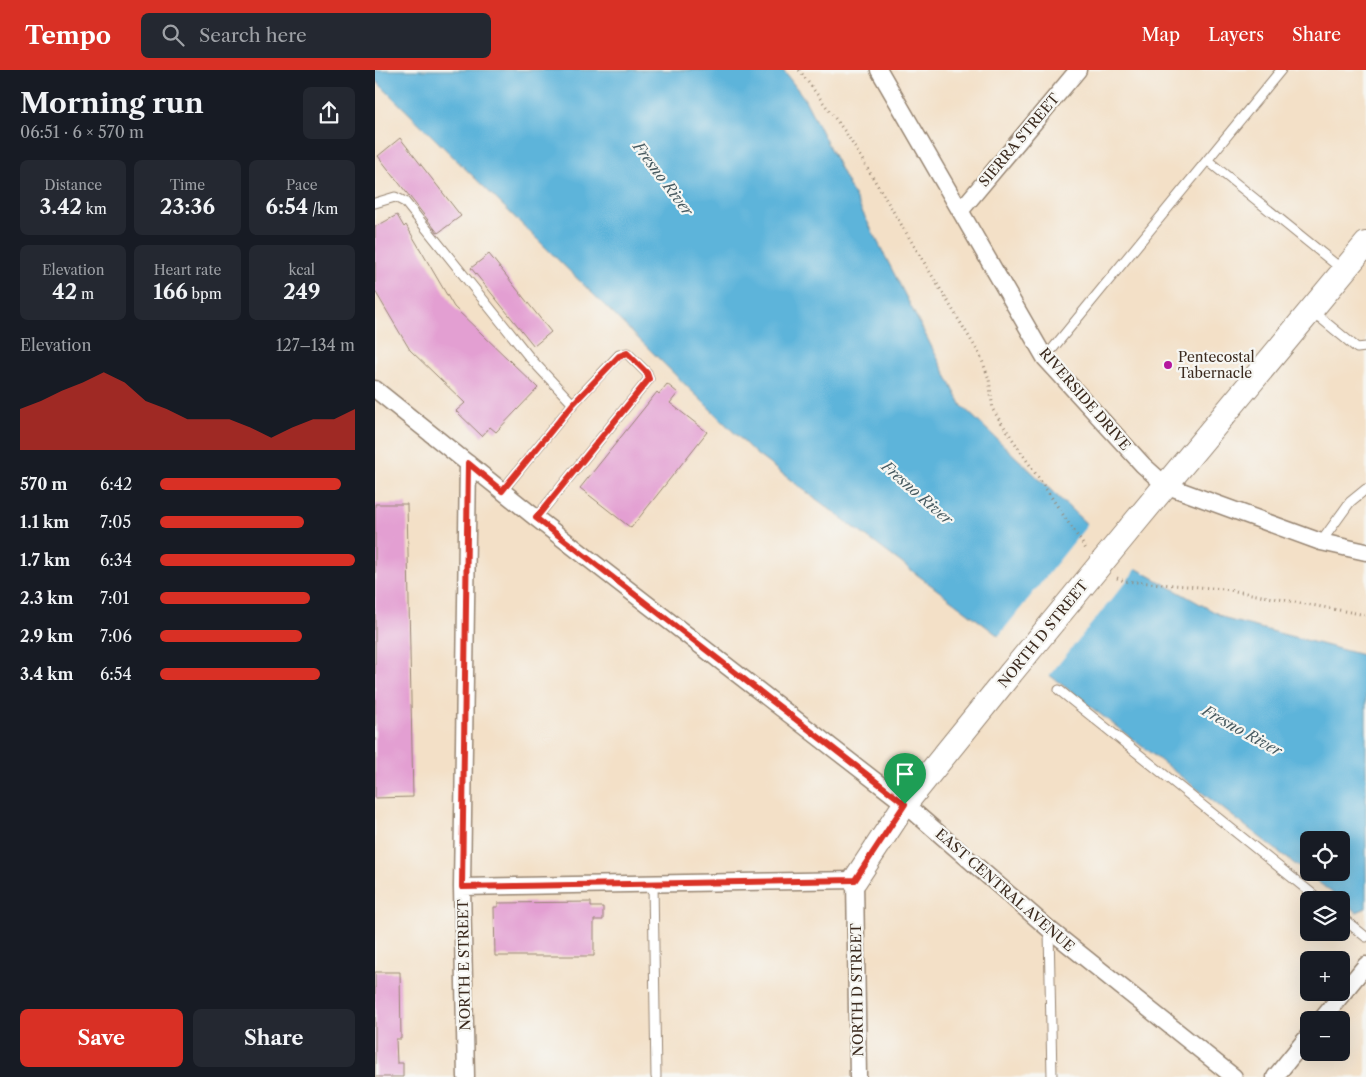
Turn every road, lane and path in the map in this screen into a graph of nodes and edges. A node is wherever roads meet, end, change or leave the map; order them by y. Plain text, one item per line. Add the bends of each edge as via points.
1 (799, 70) edge
2 (879, 70) edge
3 (1078, 70) edge
4 (1281, 70) edge
5 (1207, 160) junction
6 (375, 203) edge
7 (961, 210) junction
8 (1366, 244) edge
9 (1344, 271) junction
10 (1311, 311) junction
11 (1366, 347) edge
12 (1045, 358) junction
13 (375, 389) edge
14 (573, 404) junction
15 (468, 463) junction
16 (1165, 484) junction
17 (1366, 489) edge
18 (502, 491) junction
19 (536, 518) junction
20 (1321, 542) junction
21 (1366, 552) edge
22 (1089, 553) dead end
23 (1109, 575) dead end
24 (1366, 616) edge
25 (1059, 690) dead end
26 (905, 804) junction
27 (855, 880) junction
28 (653, 884) junction
29 (462, 887) junction
30 (1309, 891) edge
31 (1350, 924) edge
32 (1049, 929) junction
33 (1366, 937) edge
34 (1366, 965) edge
35 (1328, 1011) edge
36 (1300, 1047) edge
37 (465, 1077) edge
38 (656, 1077) edge
39 (858, 1077) edge
40 (1052, 1077) edge
41 (1234, 1077) edge
42 (1275, 1077) edge

1 - 22 path via 846,133 980,355 989,379 993,410
2 - 7 street, RIVERSIDE DRIVE
3 - 7 street, SIERRA STREET
4 - 5 lane
5 - 9 lane
5 - 12 lane
6 - 14 lane via 395,197 405,202 530,358
7 - 12 street, RIVERSIDE DRIVE
8 - 9 street, NORTH D STREET
9 - 10 street, NORTH D STREET
10 - 11 lane via 1357,348
10 - 16 street, NORTH D STREET
12 - 16 street, RIVERSIDE DRIVE via 1143,465
13 - 15 street, EAST CENTRAL AVENUE
14 - 18 lane
14 - 19 lane via 619,356 627,353 647,373 649,379
15 - 18 street, EAST CENTRAL AVENUE
15 - 29 street, NORTH E STREET
16 - 20 street, RIVERSIDE DRIVE
16 - 26 street, NORTH D STREET, bridge
17 - 20 lane via 1350,502
18 - 19 street, EAST CENTRAL AVENUE
19 - 26 street, EAST CENTRAL AVENUE
20 - 21 street, RIVERSIDE DRIVE
23 - 24 path via 1124,581 1224,589
25 - 30 lane
26 - 27 street, NORTH D STREET
26 - 32 street, EAST CENTRAL AVENUE
27 - 28 street
27 - 39 street, NORTH D STREET
28 - 29 street
28 - 38 lane
29 - 37 street, NORTH E STREET
31 - 33 lane
32 - 40 lane
32 - 41 street, EAST CENTRAL AVENUE
34 - 35 street
36 - 42 street

